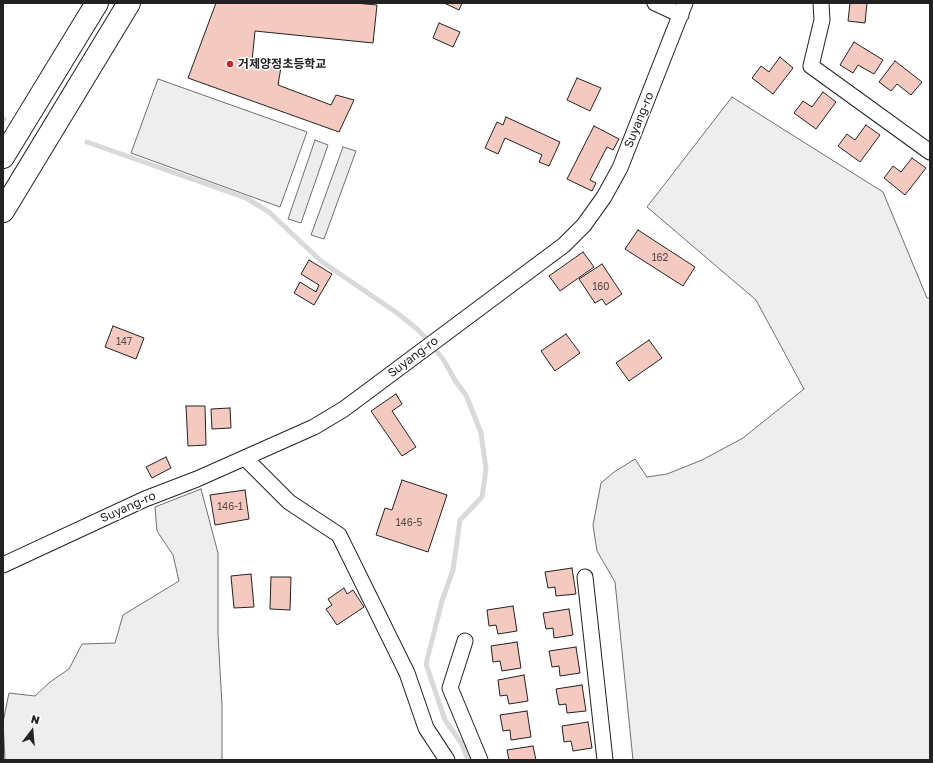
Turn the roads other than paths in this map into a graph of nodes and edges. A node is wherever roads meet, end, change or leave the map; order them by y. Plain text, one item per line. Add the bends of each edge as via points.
1 (97, 3) edge
2 (129, 3) edge
3 (655, 3) edge
4 (821, 3) edge
5 (683, 9) edge
6 (930, 152) edge
7 (3, 157) edge
8 (3, 211) edge
9 (245, 458) junction
10 (3, 565) edge
11 (585, 577) dead end
12 (466, 641) dead end
13 (447, 760) edge
14 (480, 760) edge
15 (605, 760) edge

1 - 7 street
2 - 8 street
3 - 5 street
4 - 6 street via 822,20 811,66
5 - 9 street, Suyang-ro via 620,168 584,225 564,245 344,409 314,427
9 - 10 street, Suyang-ro via 144,499
9 - 13 street via 289,502 339,535 407,673 426,728
11 - 15 street
12 - 14 street via 450,688

